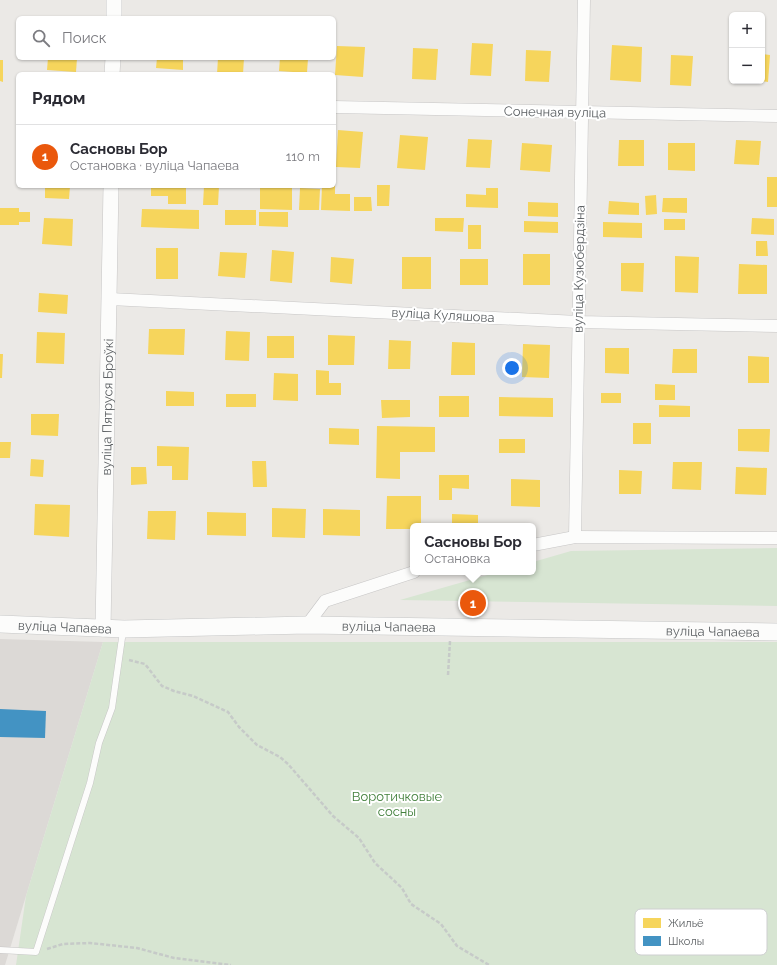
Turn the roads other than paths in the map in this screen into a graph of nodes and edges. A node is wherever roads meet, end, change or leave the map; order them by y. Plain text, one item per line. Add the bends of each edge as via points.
1 (114, 0) edge
2 (584, 0) edge
3 (114, 16) edge
4 (113, 60) edge
5 (112, 72) edge
6 (336, 107) edge
7 (582, 113) junction
8 (777, 116) edge
9 (111, 188) edge
10 (110, 299) junction
11 (578, 322) junction
12 (777, 326) edge
13 (575, 537) junction
14 (777, 538) edge
15 (536, 544) edge
16 (410, 573) edge
17 (0, 624) edge
18 (307, 624) junction
19 (103, 629) junction
20 (124, 630) junction
21 (777, 632) edge
22 (0, 950) edge

1 - 3 street
2 - 7 street, вуліца Кузюбердзіна
4 - 5 street
6 - 7 street, Сонечная вуліца
7 - 8 street, Сонечная вуліца
7 - 11 street, вуліца Кузюбердзіна
9 - 10 street, вуліца Пятруся Броўкі
10 - 11 street, вуліца Куляшова
10 - 19 street, вуліца Пятруся Броўкі
11 - 12 street, вуліца Куляшова
11 - 13 street, вуліца Кузюбердзіна
13 - 14 street
13 - 15 street
16 - 18 street via 325,601
17 - 19 main road, вуліца Чапаева
18 - 20 main road, вуліца Чапаева
18 - 21 main road, вуліца Чапаева
19 - 20 main road, вуліца Чапаева
20 - 22 lane via 112,708 99,743 90,783 36,952

